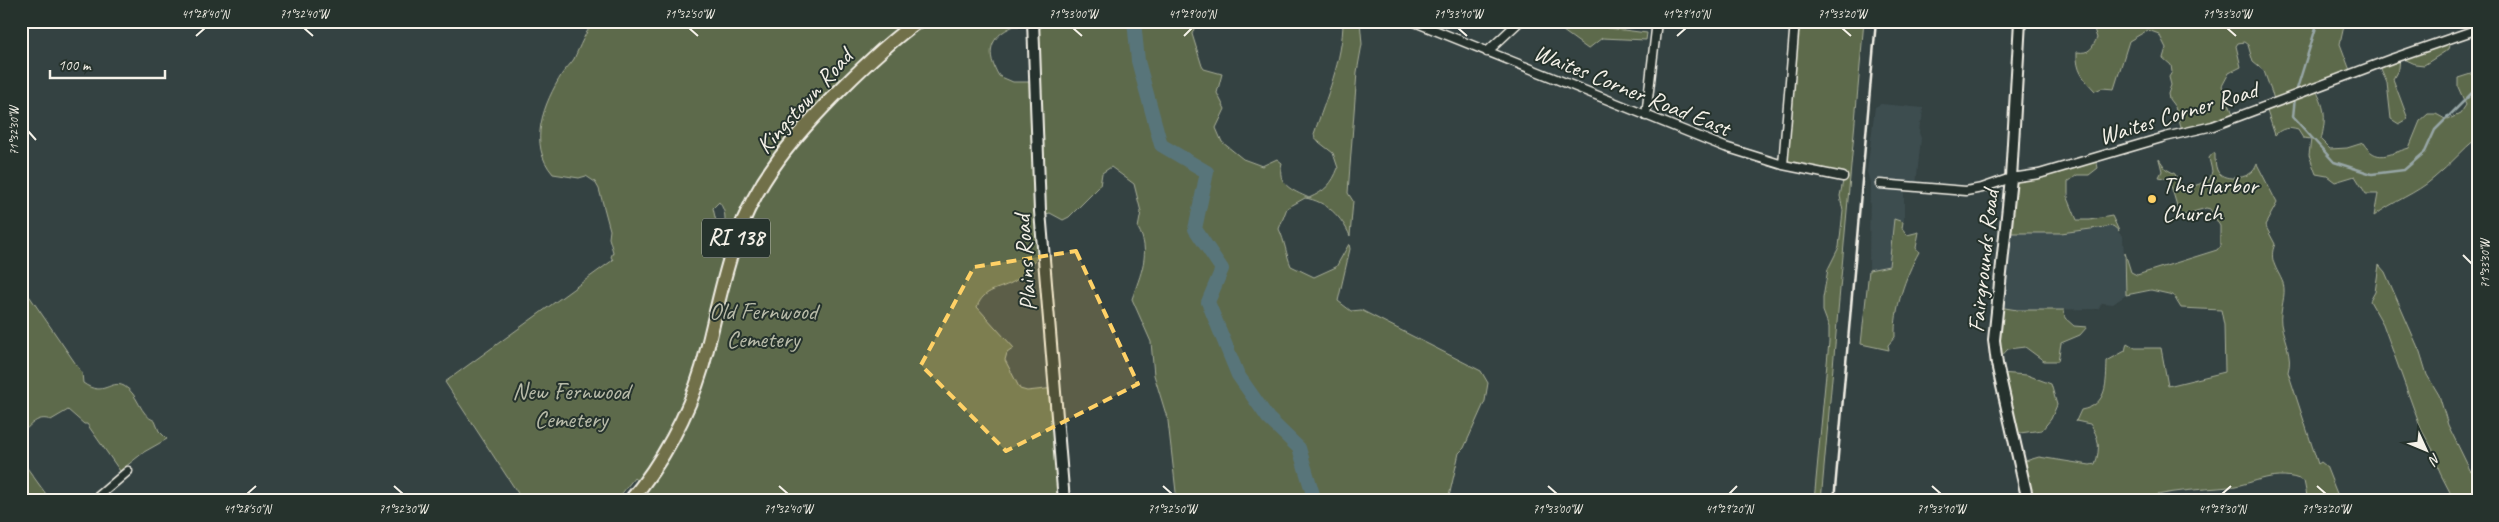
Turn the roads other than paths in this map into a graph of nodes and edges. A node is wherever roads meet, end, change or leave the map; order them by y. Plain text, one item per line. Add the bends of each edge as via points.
1 (918, 21) edge
2 (1033, 21) edge
3 (1412, 21) edge
4 (1520, 21) edge
5 (1657, 21) edge
6 (1796, 21) edge
7 (2020, 21) edge
8 (2478, 29) edge
9 (1486, 52) junction
10 (1646, 116) junction
11 (1783, 165) junction
12 (1843, 177) dead end
13 (2011, 178) junction
14 (1880, 184) dead end
15 (128, 471) dead end
16 (93, 501) edge
17 (630, 501) edge
18 (1064, 501) edge
19 (2028, 501) edge

1 - 17 main road, Kingstown Road / RI 138 via 872,58 810,120 765,179 736,239 694,393 666,448
2 - 18 street, Plains Road via 1040,211
3 - 9 street, Waites Corner Road East
4 - 9 street
5 - 10 street
6 - 11 street
7 - 13 street, Fairgrounds Road
8 - 13 street, Waites Corner Road via 2212,126 2039,174
9 - 10 street, Waites Corner Road East
10 - 11 street, Waites Corner Road East via 1725,147
11 - 12 street, Waites Corner Road East
13 - 14 street, Waites Corner Road via 1966,190
13 - 19 street, Fairgrounds Road via 1994,340
15 - 16 street

